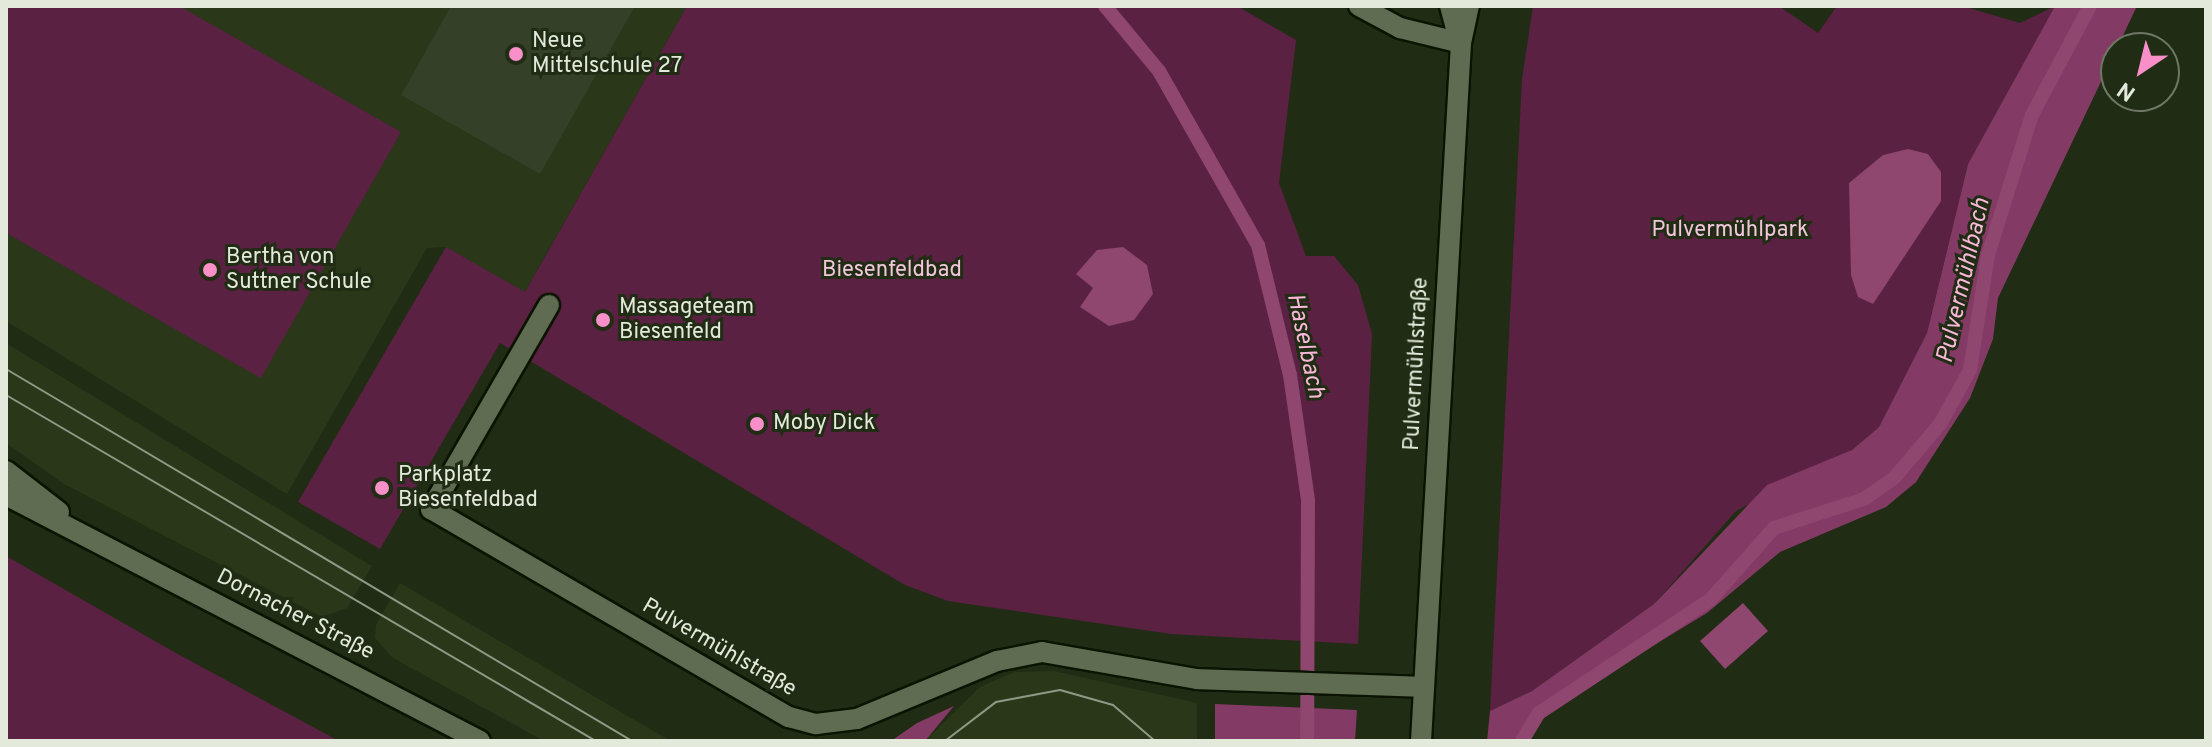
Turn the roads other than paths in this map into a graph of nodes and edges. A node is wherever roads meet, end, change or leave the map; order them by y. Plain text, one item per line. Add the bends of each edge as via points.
1 (1359, 6) edge
2 (1450, 6) edge
3 (1469, 6) edge
4 (1461, 43) junction
5 (549, 305) dead end
6 (6, 471) edge
7 (6, 495) edge
8 (87, 534) junction
9 (1424, 687) junction
10 (480, 741) edge
11 (1421, 741) edge

1 - 4 street via 1400,28
2 - 4 street, Pulvermühlstraße
3 - 4 street, Pulvermühlstraße
4 - 9 street, Pulvermühlstraße
5 - 9 street, Pulvermühlstraße via 431,509 789,717 816,724 857,719 997,661 1042,652 1160,674
6 - 8 street, Dornacher Straße
7 - 8 street, Dornacher Straße
8 - 10 street, Dornacher Straße
9 - 11 street, Pulvermühlstraße

